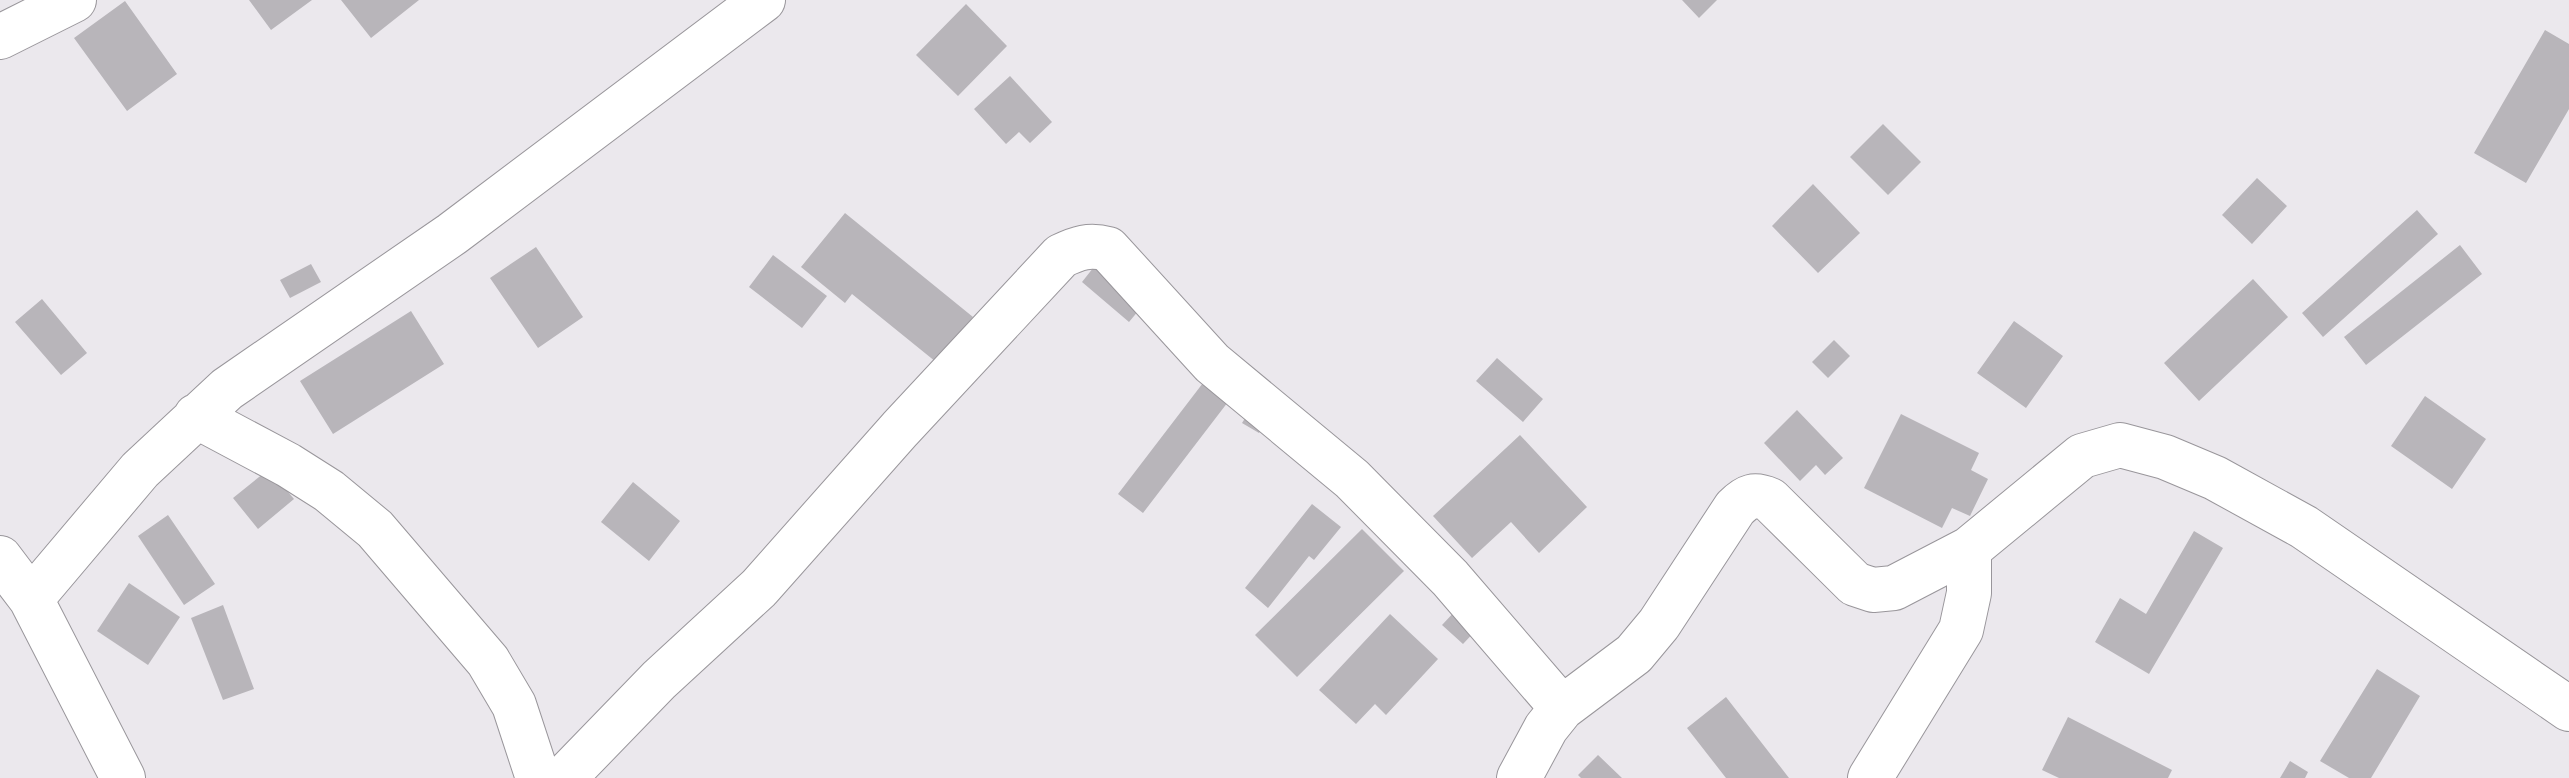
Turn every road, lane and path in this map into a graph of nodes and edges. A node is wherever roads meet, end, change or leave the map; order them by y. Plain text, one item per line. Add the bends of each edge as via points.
1 (74, 0) edge
2 (763, 0) edge
3 (0, 37) edge
4 (196, 416) junction
5 (1969, 549) junction
6 (0, 558) edge
7 (31, 599) junction
8 (1562, 708) junction
9 (2569, 709) edge
10 (123, 778) edge
11 (538, 778) edge
12 (564, 778) edge
13 (1519, 778) edge
14 (1870, 778) edge

1 - 3 street
2 - 4 street via 452,234 227,389
4 - 7 street via 140,470
4 - 11 street via 288,465 375,529 488,661 514,705
5 - 8 street via 1894,588 1873,590 1855,584 1770,500 1746,497 1634,654
5 - 9 street via 2082,456 2120,445 2215,478 2304,527
5 - 14 street via 1969,593 1961,630
6 - 7 street
7 - 10 street
8 - 12 street via 1450,578 1352,479 1212,363 1108,249 1094,245 1061,256 759,588
8 - 13 street

